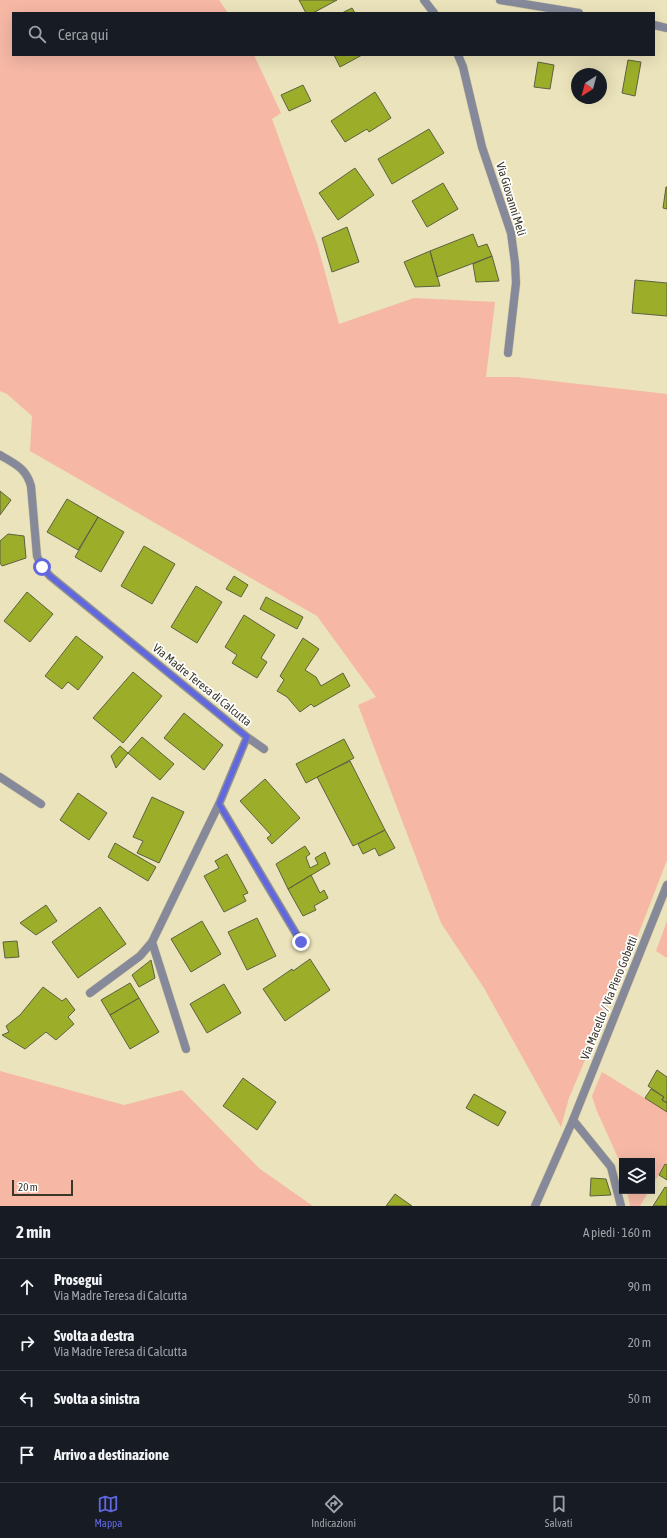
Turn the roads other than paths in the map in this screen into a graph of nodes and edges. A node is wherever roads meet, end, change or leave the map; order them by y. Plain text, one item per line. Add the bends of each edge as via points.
1 (424, 0) edge
2 (500, 0) edge
3 (433, 12) edge
4 (573, 12) edge
5 (655, 25) edge
6 (667, 28) edge
7 (458, 56) edge
8 (508, 353) dead end
9 (0, 455) edge
10 (247, 737) junction
11 (264, 749) dead end
12 (0, 777) edge
13 (41, 804) dead end
14 (219, 804) junction
15 (667, 885) edge
16 (152, 942) junction
17 (301, 942) dead end
18 (90, 993) dead end
19 (186, 1049) dead end
20 (573, 1120) junction
21 (535, 1206) edge
22 (622, 1206) edge

1 - 3 street
2 - 4 street
5 - 6 street
7 - 8 street, Via Giovanni Meli via 482,147 511,233 516,283
9 - 10 street, Via Madre Teresa di Calcutta via 21,468 29,477 37,556 42,567
10 - 11 street
10 - 14 street, Via Madre Teresa di Calcutta
12 - 13 street
14 - 16 street, Via Madre Teresa di Calcutta
14 - 17 street
15 - 20 street, Via Macello / Via Piero Gobetti
16 - 18 street, Via Madre Teresa di Calcutta via 140,956
16 - 19 street
20 - 21 street, Via Macello / Via Piero Gobetti
20 - 22 street via 611,1167

